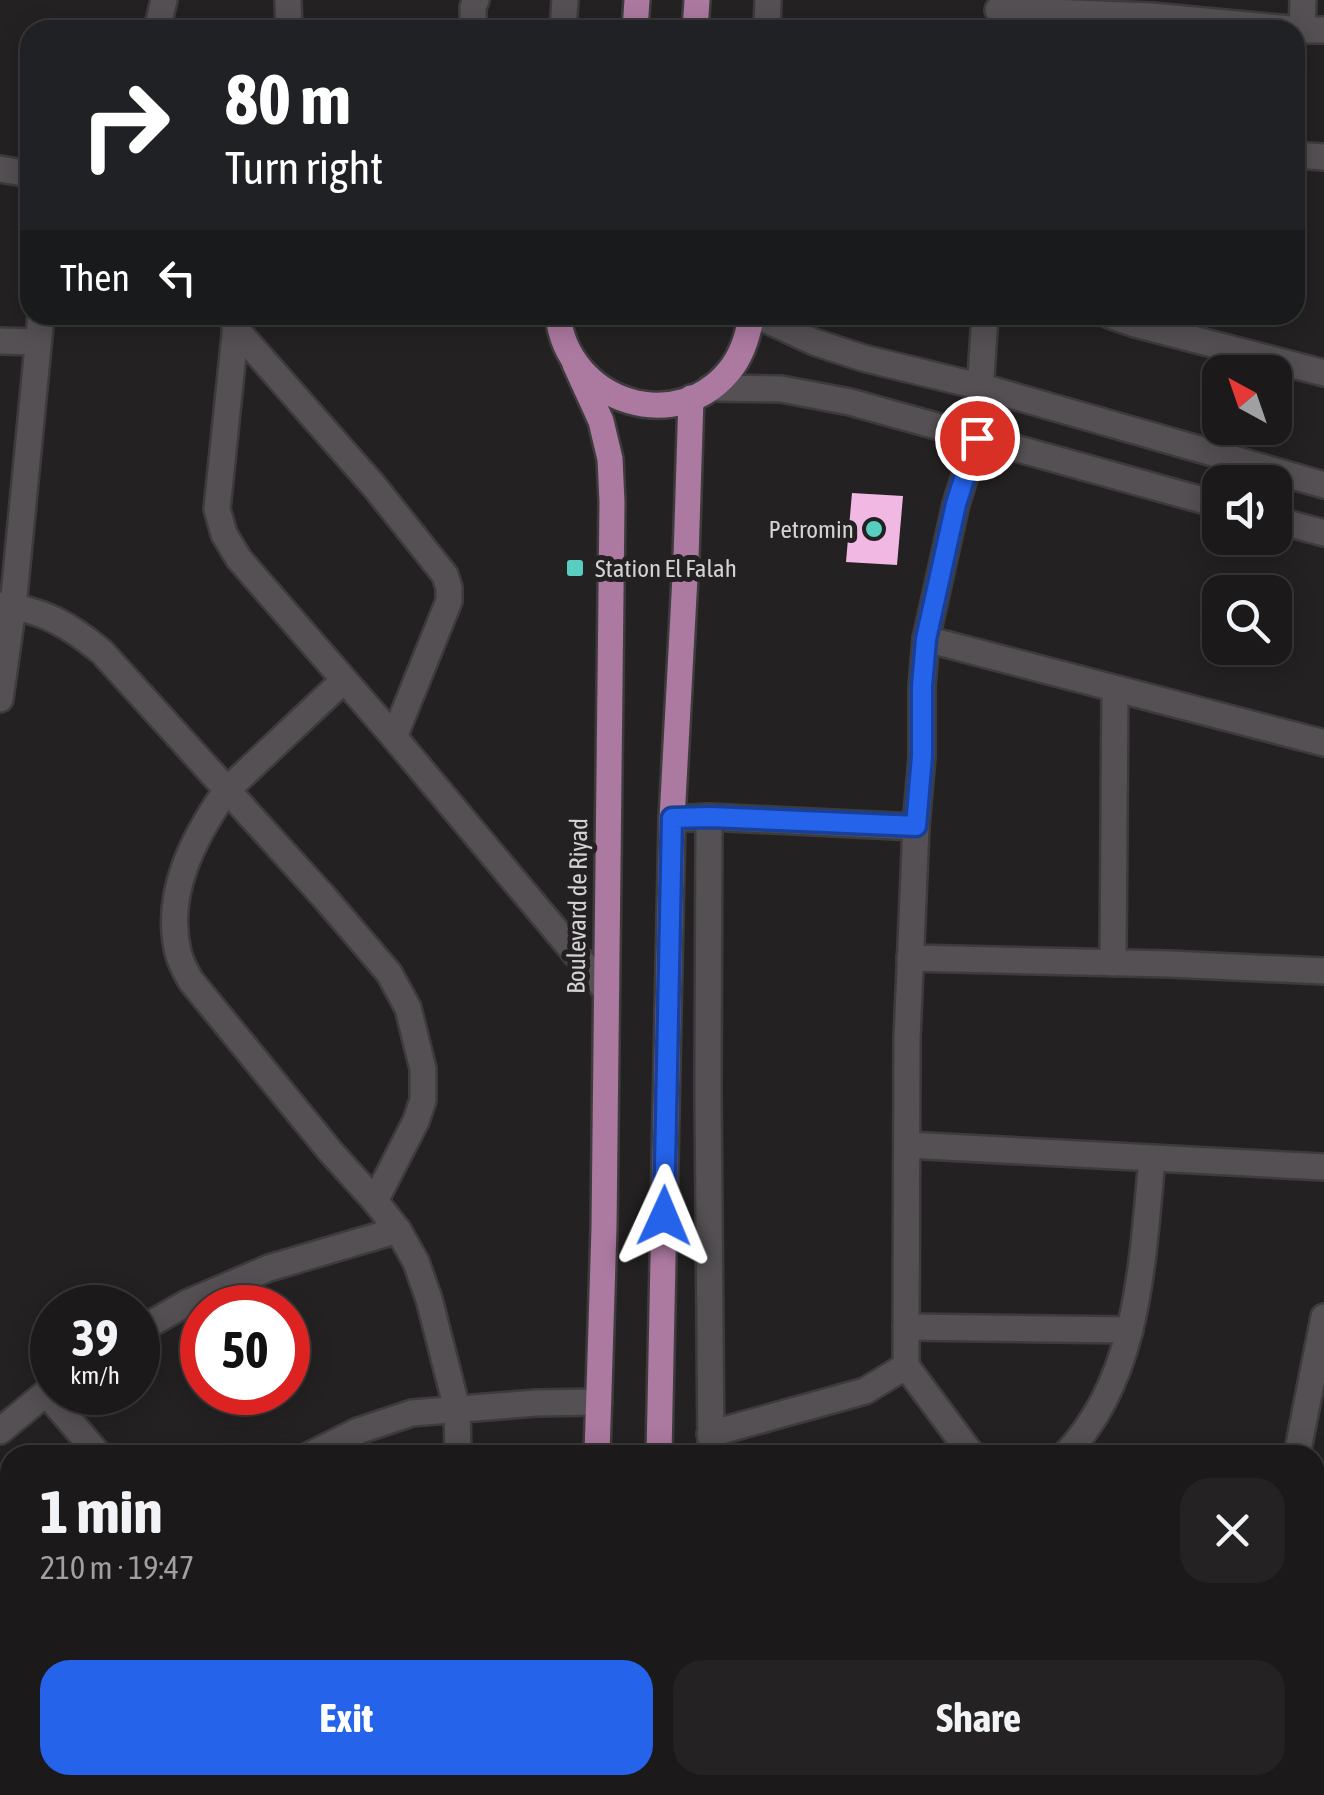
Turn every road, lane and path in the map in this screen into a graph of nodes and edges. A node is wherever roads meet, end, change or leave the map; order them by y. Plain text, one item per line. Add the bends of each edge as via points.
1 (1302, 0) edge
2 (998, 13) edge
3 (1104, 14) edge
4 (1225, 17) edge
5 (1313, 30) edge
6 (40, 325) edge
7 (236, 325) edge
8 (239, 325) edge
9 (559, 325) edge
10 (751, 325) edge
11 (776, 325) edge
12 (985, 325) edge
13 (1140, 325) edge
14 (0, 341) edge
15 (38, 342) junction
16 (575, 364) junction
17 (1322, 369) edge
18 (982, 387) junction
19 (701, 393) junction
20 (977, 438) junction
21 (1324, 484) edge
22 (1202, 500) edge
23 (1292, 525) edge
24 (1324, 533) edge
25 (6, 606) edge
26 (926, 639) junction
27 (344, 680) junction
28 (1115, 689) junction
29 (0, 699) edge
30 (394, 737) junction
31 (1324, 743) edge
32 (226, 790) junction
33 (710, 817) junction
34 (672, 818) junction
35 (916, 826) junction
36 (910, 958) junction
37 (1113, 963) junction
38 (1324, 971) edge
39 (605, 989) junction
40 (907, 1145) junction
41 (1152, 1159) junction
42 (1324, 1168) edge
43 (375, 1201) junction
44 (398, 1230) junction
45 (1324, 1317) edge
46 (160, 1319) edge
47 (906, 1326) junction
48 (1130, 1330) junction
49 (906, 1366) junction
50 (599, 1402) junction
51 (30, 1406) edge
52 (456, 1408) junction
53 (68, 1415) edge
54 (0, 1432) edge
55 (91, 1445) edge
56 (330, 1445) edge
57 (458, 1445) edge
58 (597, 1445) edge
59 (659, 1445) edge
60 (711, 1445) edge
61 (720, 1445) edge
62 (965, 1445) edge
63 (1075, 1445) edge
64 (1299, 1445) edge

1 - 5 street
2 - 3 street
3 - 4 street
6 - 15 street
7 - 27 street via 217,509 224,534
8 - 30 street via 445,574 448,601
9 - 16 main road, Boulevard de Riyad
10 - 19 main road via 732,368
11 - 18 street via 863,358
12 - 18 street
13 - 17 street
14 - 15 street
15 - 25 street
16 - 19 main road via 598,387 627,401 659,405
16 - 39 main road, Boulevard de Riyad via 601,420 610,459
18 - 20 street
18 - 21 street
19 - 20 street via 781,389
19 - 34 main road
20 - 22 street
20 - 26 street
23 - 24 street
25 - 29 street
25 - 32 street via 74,628
26 - 28 street
26 - 35 street
27 - 30 street
27 - 32 street
28 - 31 street
28 - 37 street
30 - 39 street
32 - 43 street via 389,972 408,1008 423,1100
32 - 43 street via 186,860 174,926 178,955 190,981
33 - 34 street
33 - 35 street
33 - 60 street
34 - 59 main road
35 - 36 street
36 - 37 street
36 - 40 street
37 - 38 street
39 - 50 main road, Boulevard de Riyad
40 - 41 street
40 - 47 street
41 - 42 street
41 - 48 street
43 - 44 street
44 - 46 street via 269,1268
44 - 52 street via 429,1299
45 - 64 street
47 - 48 street
47 - 49 street
48 - 63 street via 1106,1397
49 - 61 street via 865,1390
49 - 62 street
50 - 52 street
50 - 58 main road, Boulevard de Riyad
51 - 54 street
52 - 56 street via 412,1413
52 - 57 street
53 - 55 street

